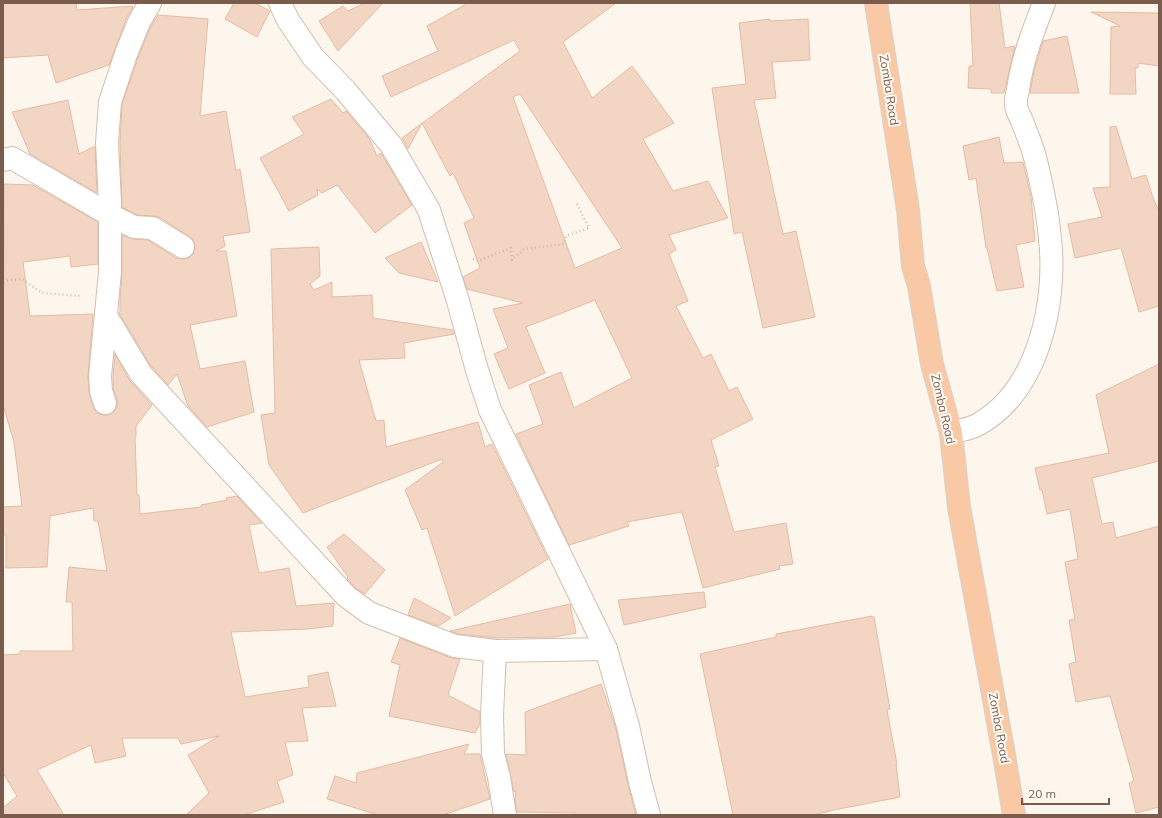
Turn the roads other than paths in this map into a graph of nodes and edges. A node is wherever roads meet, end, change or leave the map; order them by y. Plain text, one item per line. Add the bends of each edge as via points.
1 (150, 3) edge
2 (280, 3) edge
3 (876, 3) edge
4 (1044, 3) edge
5 (3, 160) edge
6 (110, 215) junction
7 (183, 247) dead end
8 (106, 316) junction
9 (104, 403) dead end
10 (951, 433) junction
11 (606, 649) junction
12 (495, 651) junction
13 (505, 815) edge
14 (649, 815) edge
15 (1014, 815) edge

1 - 6 street via 126,54 110,102 107,143
2 - 11 street via 288,20 313,57 345,90 391,145 430,210 490,410
3 - 10 highway, Zomba Road via 908,210 913,266 919,286 932,364
4 - 10 street via 1032,33 1020,76 1016,105 1036,159 1050,238 1050,290 1045,319 1034,360 1022,382 1009,398 978,425
5 - 6 street via 12,158
6 - 7 street via 134,227 152,228
6 - 8 street via 110,272
8 - 9 street via 100,376
8 - 12 street via 141,374 346,596 369,613 455,646
10 - 15 highway, Zomba Road via 959,507
11 - 12 street
11 - 14 street
12 - 13 street via 492,715 494,754

